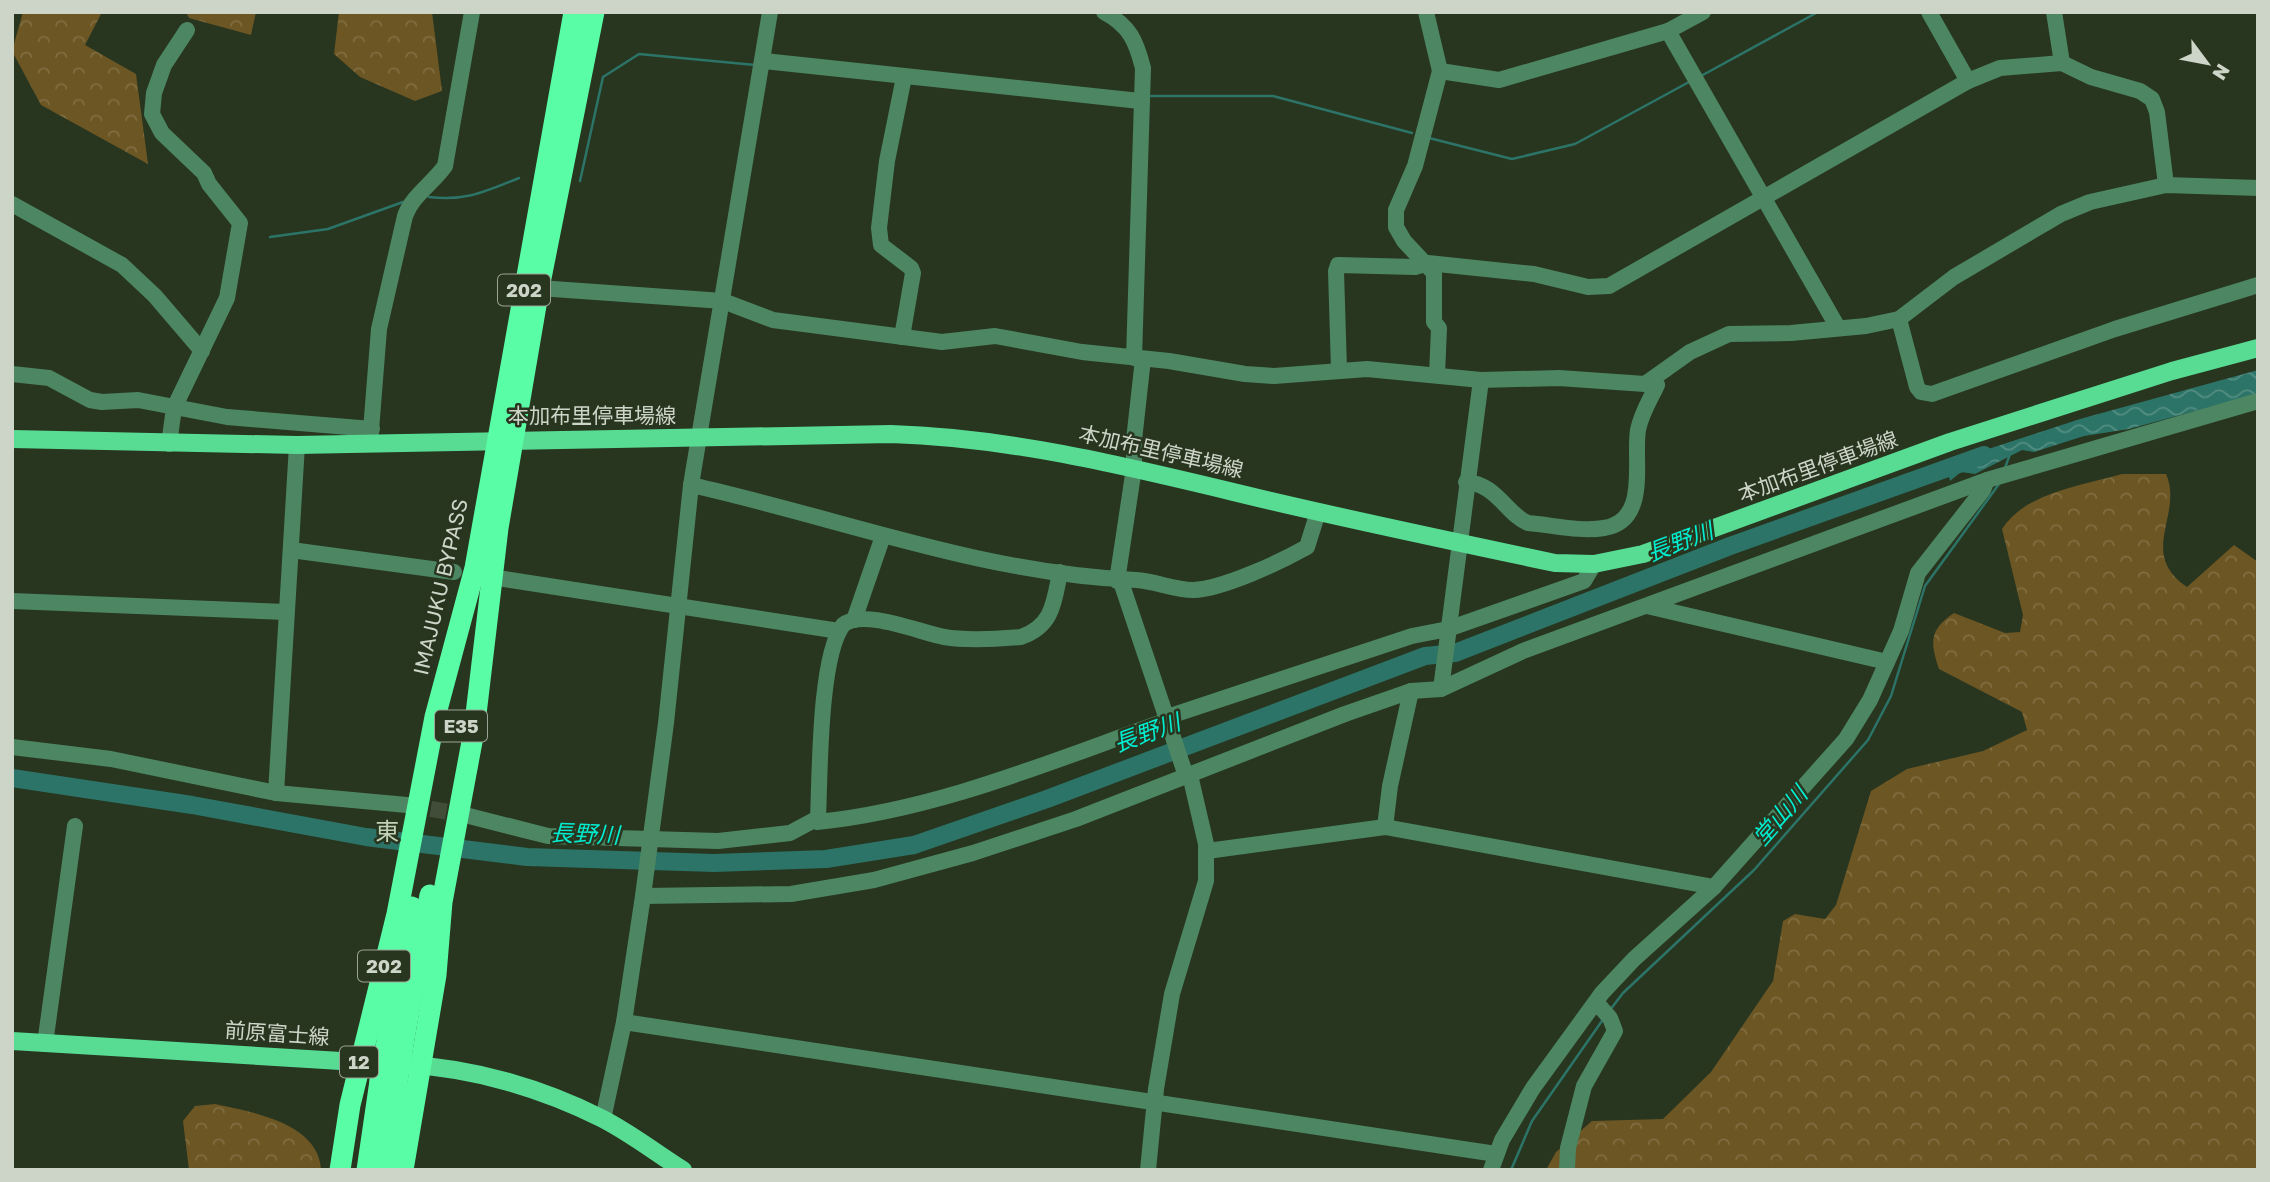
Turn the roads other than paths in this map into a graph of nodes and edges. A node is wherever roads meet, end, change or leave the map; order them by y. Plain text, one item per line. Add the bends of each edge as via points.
1 (472, 12) edge
2 (575, 12) edge
3 (594, 12) edge
4 (770, 12) edge
5 (1104, 12) edge
6 (1426, 12) edge
7 (1703, 12) edge
8 (1929, 12) edge
9 (2054, 12) edge
10 (187, 30) dead end
11 (1668, 31) junction
12 (765, 61) junction
13 (2062, 63) junction
14 (1440, 71) junction
15 (904, 77) junction
16 (1968, 80) junction
17 (1140, 101) junction
18 (2166, 185) junction
19 (2258, 188) edge
20 (1765, 198) junction
21 (12, 204) edge
22 (1428, 263) junction
23 (2258, 285) edge
24 (539, 288) junction
25 (723, 301) junction
26 (1899, 319) junction
27 (1837, 326) junction
28 (902, 337) junction
29 (2258, 348) edge
30 (202, 351) junction
31 (1138, 359) junction
32 (1339, 370) junction
33 (12, 374) edge
34 (1437, 375) junction
35 (1481, 380) junction
36 (1653, 381) junction
37 (2258, 401) edge
38 (174, 408) junction
39 (371, 436) junction
40 (701, 438) junction
41 (12, 439) edge
42 (505, 440) junction
43 (169, 444) junction
44 (297, 445) junction
45 (1134, 468) junction
46 (1987, 480) junction
47 (1466, 482) junction
48 (691, 485) junction
49 (1318, 512) junction
50 (498, 528) junction
51 (883, 536) junction
52 (1460, 543) junction
53 (291, 550) junction
54 (1594, 564) junction
55 (464, 570) junction
56 (1060, 572) junction
57 (504, 579) dead end
58 (1119, 581) junction
59 (12, 601) edge
60 (680, 606) junction
61 (1647, 606) junction
62 (286, 612) junction
63 (854, 620) junction
64 (470, 627) junction
65 (839, 631) junction
66 (1449, 631) junction
67 (1887, 662) junction
68 (1441, 683) junction
69 (1412, 691) junction
70 (1168, 721) junction
71 (12, 747) edge
72 (1187, 775) junction
73 (276, 793) junction
74 (437, 818) junction
75 (818, 818) junction
76 (75, 826) dead end
77 (1385, 827) junction
78 (650, 841) junction
79 (1207, 851) junction
80 (427, 873) junction
81 (1714, 887) junction
82 (643, 896) junction
83 (1596, 1002) junction
84 (624, 1022) junction
85 (12, 1041) edge
86 (45, 1044) junction
87 (360, 1062) junction
88 (420, 1065) junction
89 (388, 1082) junction
90 (1154, 1101) junction
91 (603, 1119) junction
92 (1496, 1154) junction
93 (340, 1170) edge
94 (367, 1170) edge
95 (385, 1170) edge
96 (403, 1170) edge
97 (683, 1170) edge
98 (1148, 1170) edge
99 (1491, 1170) edge
100 (1567, 1170) edge

1 - 39 street via 445,166 409,204 405,216 379,329
2 - 42 highway, IMAJUKU BYPASS / 202
3 - 24 highway, IMAJUKU BYPASS / 202
4 - 12 street
5 - 17 street via 1128,27 1137,45 1143,68
6 - 14 street
7 - 11 street
8 - 16 street
9 - 13 street
10 - 30 street via 164,65 152,114 162,133 204,173 240,223 227,298
11 - 14 street via 1499,80
11 - 20 street
12 - 15 street
12 - 25 street
13 - 16 street via 2000,68
13 - 18 street via 2091,77 2140,90 2152,99
14 - 22 street via 1415,166 1396,210 1396,227 1404,241
15 - 17 street
15 - 28 street via 879,228 881,246 913,273
16 - 20 street
17 - 31 street
18 - 19 street
18 - 26 street via 2117,194 2062,214 1954,276
20 - 22 street via 1598,288 1534,275
20 - 27 street
21 - 30 street via 122,265
22 - 32 street via 1415,267 1338,265
22 - 34 street via 1436,285
23 - 26 street via 2115,329 1932,394 1917,387
24 - 25 street
24 - 42 highway, IMAJUKU BYPASS / 202
25 - 28 street via 773,320
25 - 40 street
26 - 27 street
27 - 36 street via 1791,333 1729,334 1690,352
28 - 31 street via 942,342 995,336
29 - 54 main road, 本加布里停車場線 via 2054,407 1655,550
30 - 38 street
31 - 32 street via 1264,375
31 - 45 street
32 - 34 street
33 - 38 street via 48,378 90,400 138,400
34 - 35 street
35 - 36 street
35 - 47 street
36 - 47 street via 1657,385 1638,429 1638,480 1632,505 1611,527 1528,523 1494,493
37 - 46 street
38 - 39 street
38 - 43 street
39 - 42 main road, 本加布里停車場線
39 - 44 main road, 本加布里停車場線
40 - 42 main road, 本加布里停車場線
40 - 45 main road, 本加布里停車場線 via 966,437
40 - 48 street
41 - 43 main road, 本加布里停車場線
42 - 50 highway, IMAJUKU BYPASS / 202
42 - 55 highway, IMAJUKU BYPASS / 202
43 - 44 main road, 本加布里停車場線
44 - 53 street
45 - 49 main road, 本加布里停車場線
45 - 58 street
46 - 61 street
46 - 67 street via 1918,573
47 - 52 street
48 - 51 street via 780,505
48 - 60 street
49 - 52 main road, 本加布里停車場線
49 - 58 street via 1307,547 1269,566 1196,590
50 - 64 highway
50 - 74 highway, IMAJUKU BYPASS / 202 via 476,718
51 - 56 street via 957,555
51 - 63 street
52 - 54 main road, 本加布里停車場線 via 1555,563
52 - 66 street
53 - 55 street
53 - 62 street
54 - 66 street via 1584,581
55 - 64 highway
55 - 74 highway, IMAJUKU BYPASS / 202 via 435,716
56 - 58 street
56 - 63 street via 1050,616 1021,637 946,638 885,621
57 - 60 street
58 - 70 street
59 - 62 street
60 - 65 street
60 - 78 street
61 - 67 street
61 - 68 street
62 - 73 street
63 - 65 street
64 - 74 highway, E35
65 - 75 street via 827,680
66 - 68 street
66 - 70 street via 1412,635
67 - 81 street via 1846,739
68 - 69 street
69 - 72 street
69 - 77 street
70 - 72 street
70 - 75 street via 982,785 850,818 817,822
71 - 73 street via 111,759
72 - 79 street
72 - 82 street via 1022,838 874,880 792,894
73 - 74 street
74 - 78 street via 548,836
74 - 80 highway, IMAJUKU BYPASS / 202
74 - 80 highway, IMAJUKU BYPASS / 202
75 - 78 street via 790,833 718,841
76 - 86 street
77 - 79 street
77 - 81 street
78 - 82 street
79 - 90 street via 1206,881 1172,994
80 - 87 highway, IMAJUKU BYPASS / 202
80 - 88 highway, IMAJUKU BYPASS / 202 via 436,975
80 - 89 highway, bridge
81 - 83 street via 1634,959
82 - 84 street
83 - 92 street via 1533,1088
83 - 100 street via 1615,1031 1584,1086
84 - 90 street
84 - 91 street
85 - 86 main road, 前原富士線 / 12
86 - 87 main road, 前原富士線 / 12
87 - 88 main road, 前原富士線 / 12
87 - 93 highway, IMAJUKU BYPASS / 202
88 - 91 main road, 前原富士線 / 12 via 492,1078
88 - 96 highway, IMAJUKU BYPASS / 202
89 - 94 highway
89 - 95 highway
90 - 92 street
90 - 98 street
91 - 97 main road, 前原富士線 / 12
92 - 99 street

